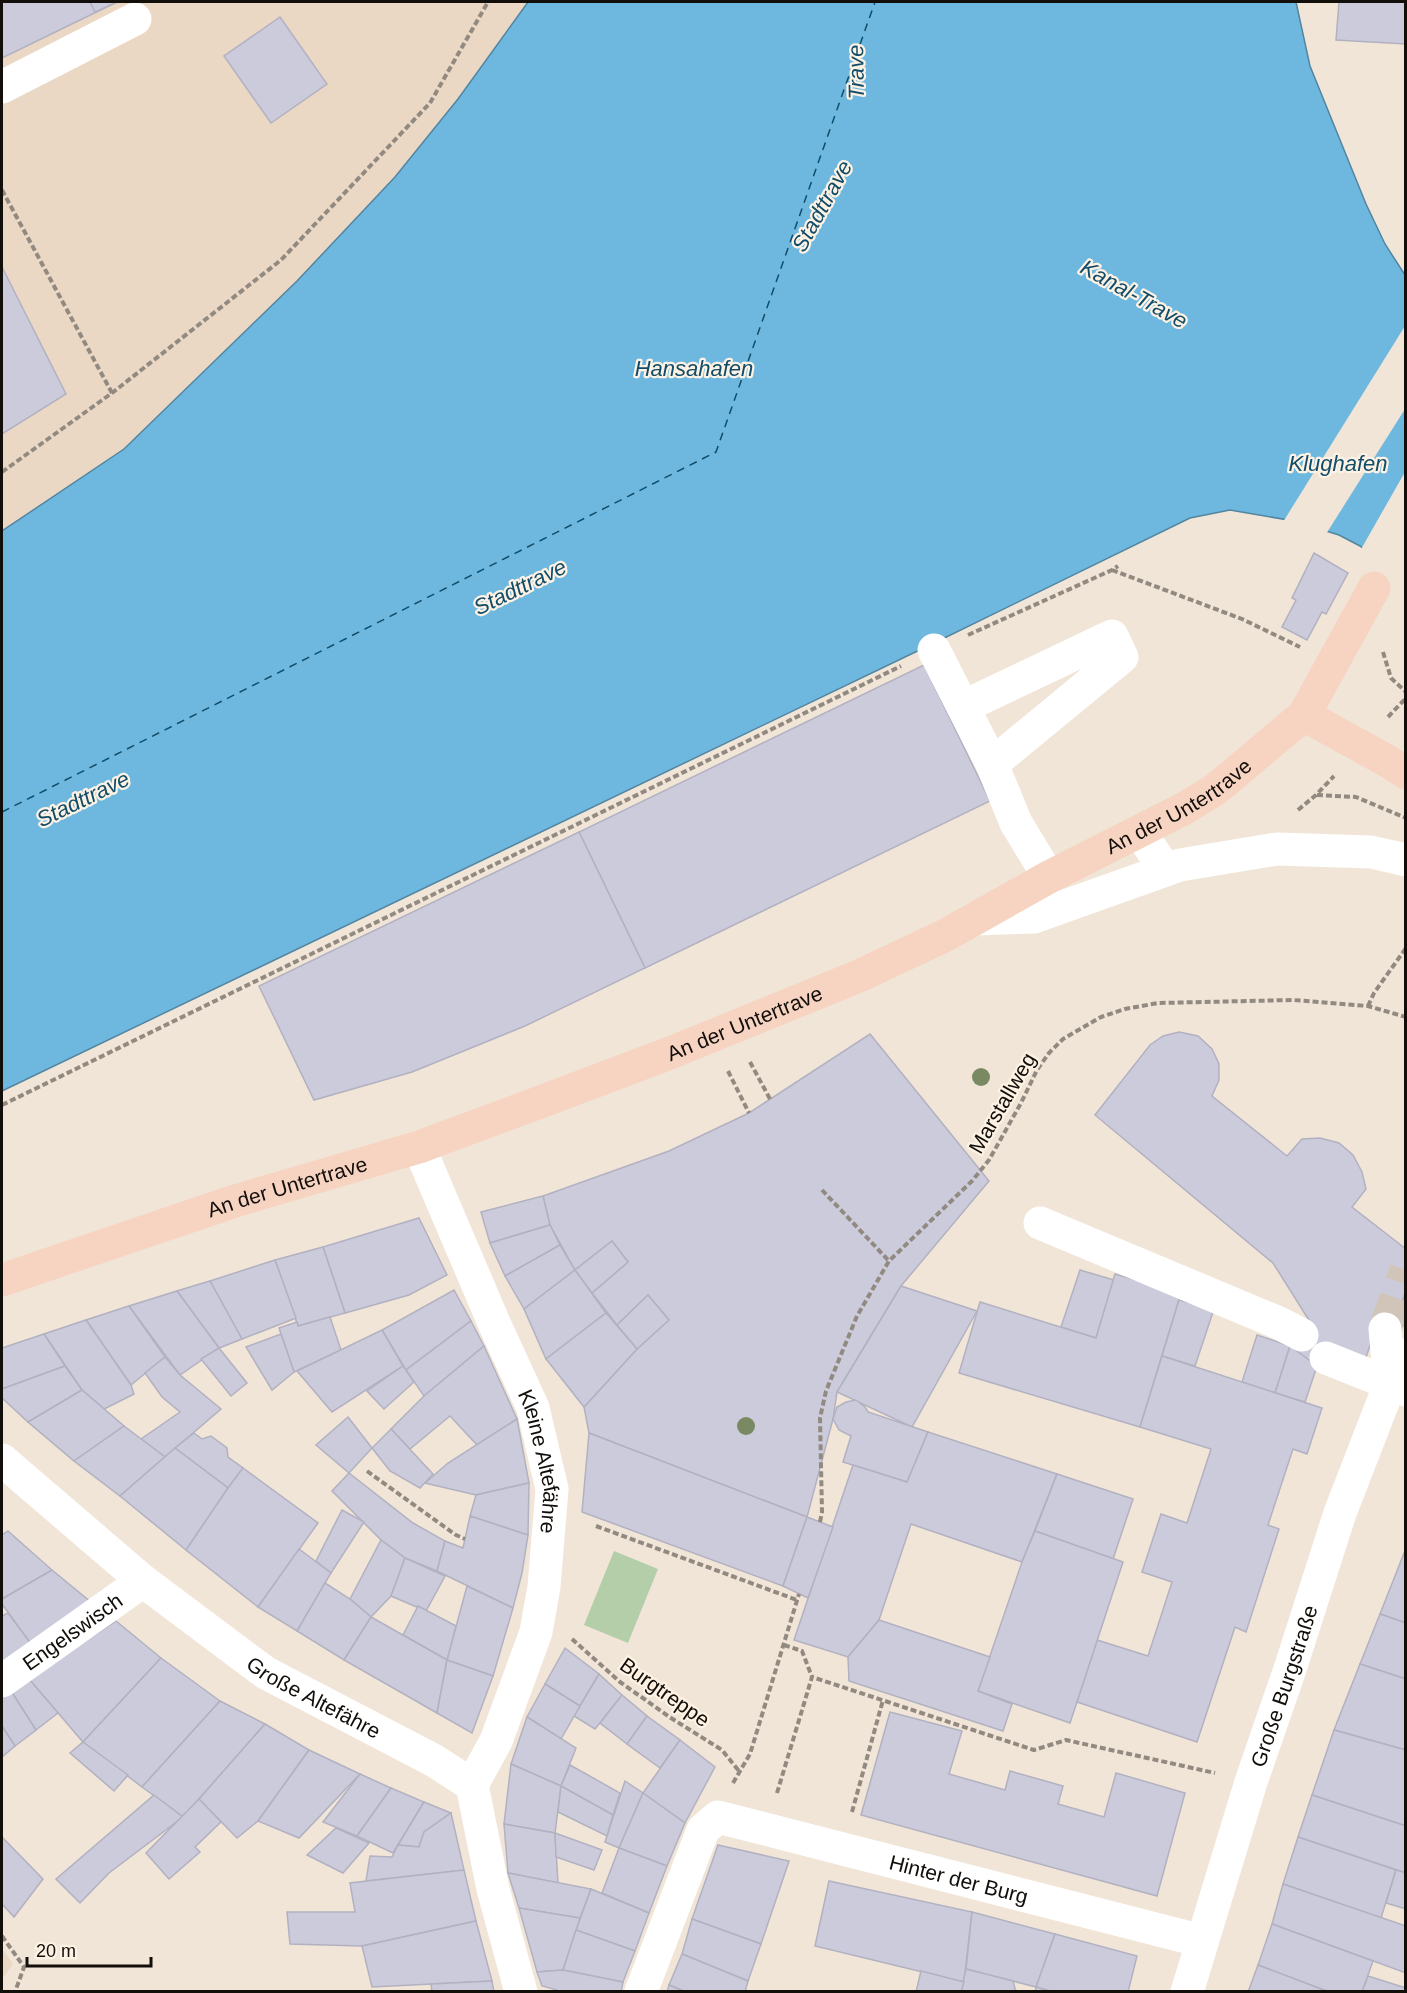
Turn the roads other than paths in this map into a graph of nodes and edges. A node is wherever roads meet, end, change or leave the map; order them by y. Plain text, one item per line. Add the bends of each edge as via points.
1 (135, 19) dead end
2 (2, 87) edge
3 (1374, 588) dead end
4 (934, 650) road end
5 (963, 707) junction
6 (1304, 715) junction
7 (992, 764) junction
8 (1406, 773) edge
9 (1147, 843) dead end
10 (1406, 860) edge
11 (1166, 870) junction
12 (1049, 877) junction
13 (975, 919) junction
14 (418, 1147) junction
15 (1040, 1223) dead end
16 (2, 1280) edge
17 (1385, 1329) tunnel mouth
18 (1302, 1335) dead end
19 (1406, 1355) tunnel mouth
20 (1326, 1358) dead end
21 (1398, 1387) edge
22 (2, 1460) edge
23 (143, 1581) junction
24 (2, 1681) edge
25 (472, 1785) junction
26 (1202, 1941) junction
27 (521, 1992) edge
28 (641, 1992) edge
29 (1187, 1992) edge

1 - 2 street
3 - 6 main road, An der Untertrave
4 - 5 street
5 - 7 street
5 - 7 street via 1112,636 1122,657
6 - 8 main road
6 - 12 main road, An der Untertrave via 1216,789
7 - 12 street via 1016,823
9 - 11 street
10 - 11 street via 1371,852 1277,849
11 - 13 street via 1034,917
12 - 13 main road, An der Untertrave
13 - 14 main road, An der Untertrave via 860,976 711,1037
14 - 16 main road, An der Untertrave via 235,1201
14 - 25 street, Kleine Altefähre via 533,1408 552,1489 536,1632 496,1741
15 - 18 street
17 - 21 street, Große Burgstraße
19 - 21 street, Große Burgstraße
20 - 21 street
21 - 26 street, Große Burgstraße via 1340,1513
22 - 23 street, Große Altefähre
23 - 24 street, Engelswisch
23 - 25 street, Große Altefähre via 266,1673
25 - 27 street via 493,1889
26 - 28 street, Hinter der Burg via 718,1817 703,1830
26 - 29 street, Große Burgstraße

